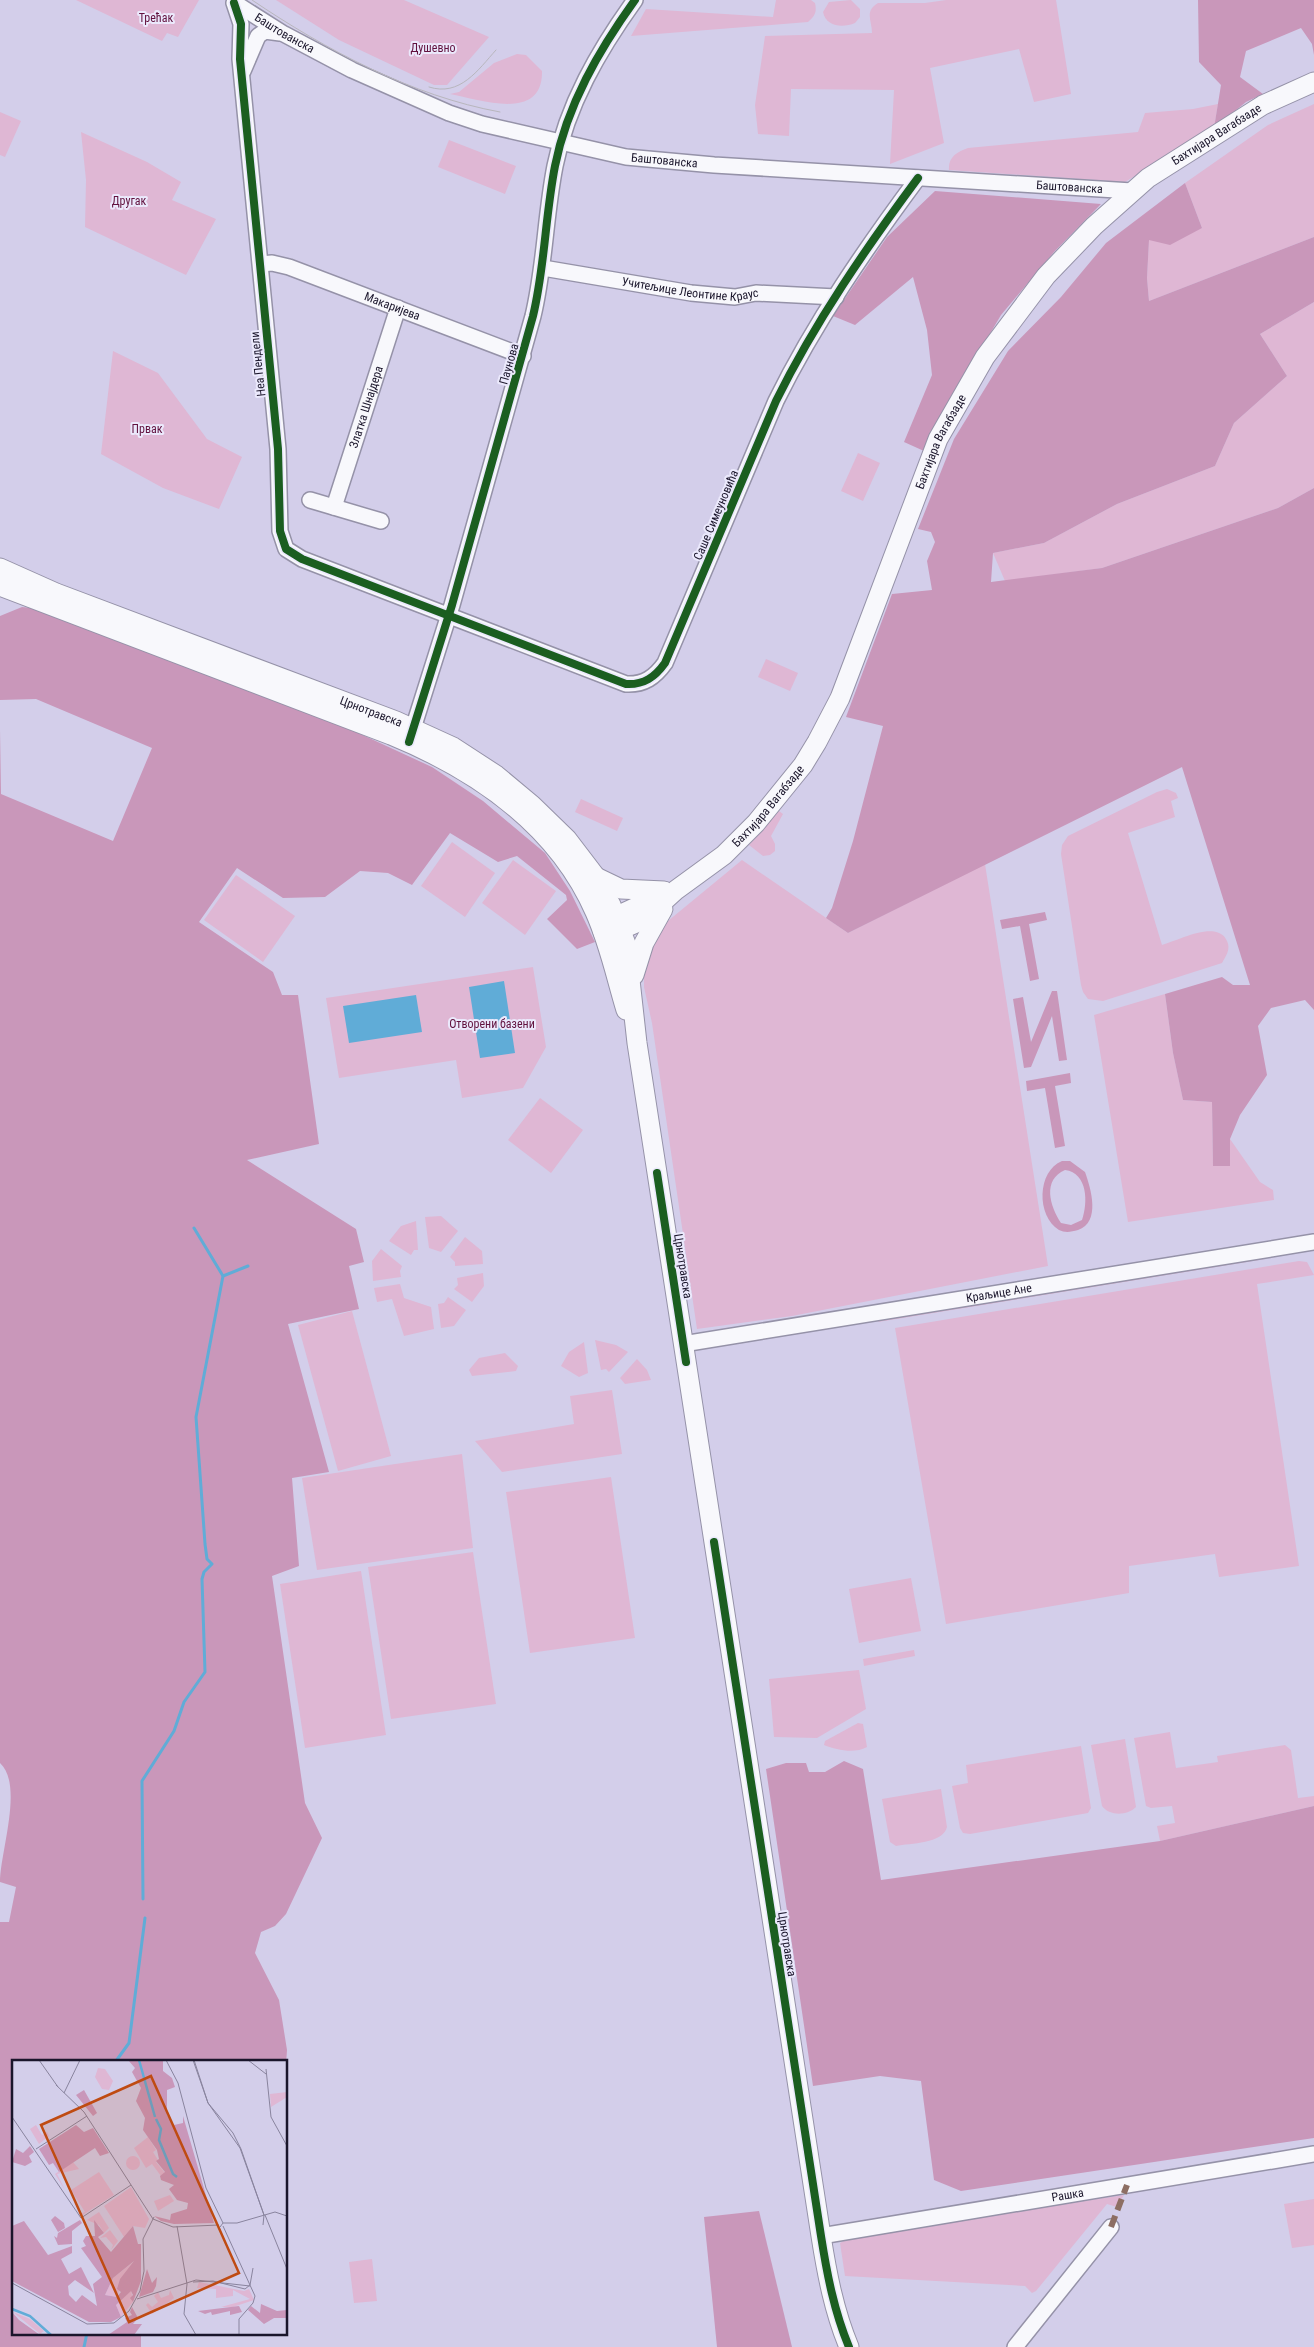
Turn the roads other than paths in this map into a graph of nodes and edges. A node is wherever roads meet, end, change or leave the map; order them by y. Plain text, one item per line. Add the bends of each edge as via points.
1 (635, 0) edge
2 (232, 2) edge
3 (284, 34) junction
4 (242, 72) junction
5 (1314, 82) edge
6 (561, 142) junction
7 (918, 178) junction
8 (1132, 192) junction
9 (261, 264) junction
10 (544, 268) junction
11 (836, 297) junction
12 (398, 308) junction
13 (523, 356) junction
14 (310, 500) dead end
15 (334, 507) junction
16 (382, 521) dead end
17 (0, 568) edge
18 (0, 586) edge
19 (21, 595) junction
20 (0, 597) edge
21 (448, 616) junction
22 (411, 735) junction
23 (596, 878) junction
24 (676, 890) junction
25 (610, 925) junction
26 (632, 986) junction
27 (637, 1043) junction
28 (1314, 1242) edge
29 (683, 1344) junction
30 (1314, 2154) edge
31 (1111, 2227) dead end
32 (821, 2236) junction
33 (849, 2347) edge
34 (1015, 2347) edge

1 - 6 street, Паунова via 593,64
2 - 3 street, Баштованска
2 - 4 street, Неа Пендели via 241,19
3 - 4 street, Неа Пендели via 261,33
3 - 6 street, Баштованска via 368,79 449,113
4 - 9 street, Неа Пендели
5 - 8 main road, Бахтијара Вагабзаде via 1264,105 1161,169
6 - 7 street, Баштованска via 645,160
6 - 10 street, Паунова via 554,173
7 - 8 street, Баштованска
7 - 11 street, Саше Симеуновића
8 - 24 main road, Бахтијара Вагабзаде via 1046,276 985,357 950,416 912,505 840,698 807,758 735,844
9 - 12 street, Макаријева via 280,264
9 - 21 street, Неа Пендели via 278,449 282,543 302,559
10 - 11 street, Учитељице Леонтине Краус via 691,293 735,297 756,293
10 - 13 street, Паунова
11 - 21 street, Саше Симеуновића via 776,401 669,655 657,674 644,682 626,684
12 - 13 street, Макаријева
12 - 15 street, Златка Шнајдера
13 - 21 street, Паунова
14 - 15 street
15 - 16 street
17 - 22 main road, Црнотравска
18 - 19 main road, Црнотравска
19 - 20 main road
19 - 22 main road, Црнотравска
21 - 22 street, Паунова
22 - 23 main road, Црнотравска via 463,753 513,788 561,832
22 - 25 main road, Црнотравска via 472,775 533,824 564,857
23 - 24 main road via 621,889
23 - 25 main road, Црнотравска
24 - 25 main road, Бахтијара Вагабзаде via 643,920
24 - 26 main road via 644,942
25 - 26 main road, Црнотравска via 626,944
25 - 27 main road, Црнотравска
26 - 27 main road, Црнотравска
27 - 29 main road, Црнотравска
28 - 29 street, Краљице Ане
29 - 32 main road, Црнотравска
30 - 32 street, Рашка
31 - 34 street
32 - 33 main road, Црнотравска via 832,2295

